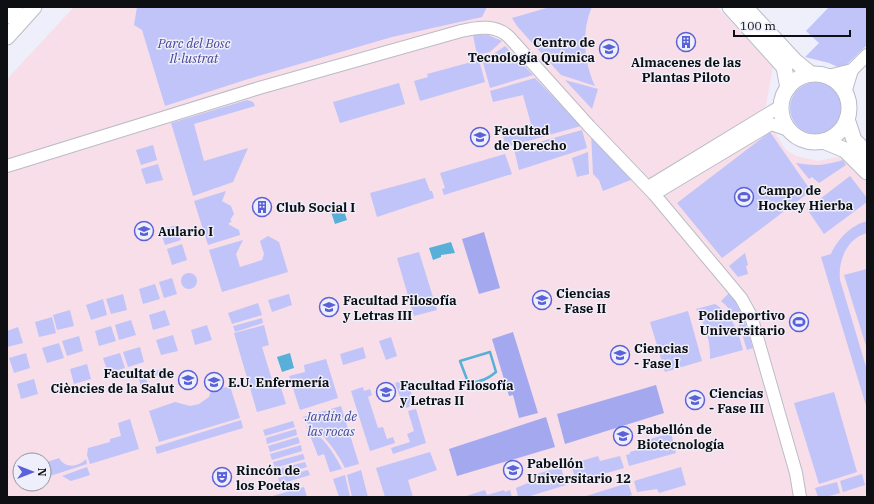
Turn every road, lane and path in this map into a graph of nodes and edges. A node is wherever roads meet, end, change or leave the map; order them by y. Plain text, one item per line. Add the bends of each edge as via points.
1 (15, 7) edge
2 (34, 7) edge
3 (730, 7) edge
4 (745, 7) edge
5 (7, 16) edge
6 (7, 37) edge
7 (867, 55) edge
8 (852, 70) junction
9 (810, 74) junction
10 (828, 76) junction
11 (788, 88) junction
12 (845, 92) junction
13 (781, 106) junction
14 (847, 119) junction
15 (789, 130) junction
16 (823, 141) junction
17 (867, 153) edge
18 (7, 166) edge
19 (867, 172) edge
20 (651, 190) junction
21 (800, 497) edge

1 - 5 main road
2 - 6 main road
3 - 11 main road via 784,67
4 - 9 main road via 794,61
7 - 8 street
8 - 10 street
8 - 12 street
9 - 10 main road
9 - 11 main road via 794,81
10 - 12 main road
11 - 13 main road
12 - 14 main road via 849,110
13 - 15 main road
13 - 20 street
14 - 16 main road via 841,129
14 - 17 main road via 854,140
15 - 16 main road via 804,140
15 - 20 street via 771,124
16 - 19 main road via 845,150
18 - 20 street via 259,88 478,27 492,28 508,35
20 - 21 street via 731,283 751,316 796,473

